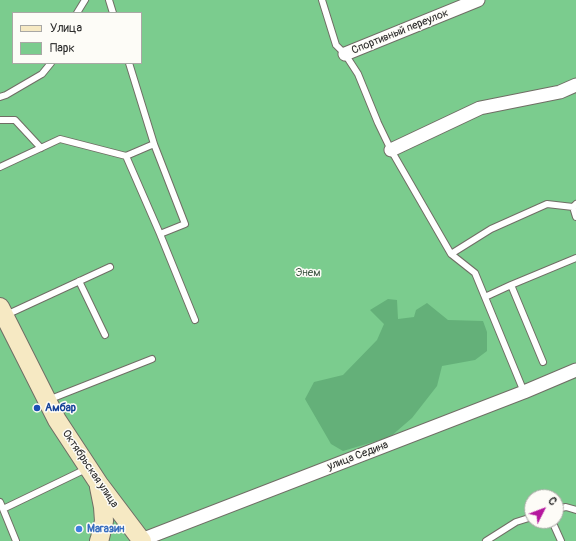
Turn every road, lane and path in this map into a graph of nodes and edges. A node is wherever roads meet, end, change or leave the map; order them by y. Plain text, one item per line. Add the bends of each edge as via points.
1 (85, 0) edge
2 (108, 0) edge
3 (322, 0) edge
4 (478, 0) edge
5 (78, 12) edge
6 (113, 12) edge
7 (345, 54) junction
8 (50, 64) edge
9 (129, 64) edge
10 (576, 85) edge
11 (0, 97) edge
12 (0, 120) edge
13 (154, 144) junction
14 (41, 148) junction
15 (391, 150) junction
16 (126, 156) junction
17 (0, 167) edge
18 (574, 205) edge
19 (576, 217) edge
20 (160, 234) junction
21 (451, 254) junction
22 (576, 258) edge
23 (110, 267) dead end
24 (79, 281) junction
25 (511, 285) junction
26 (486, 297) junction
27 (2, 311) edge
28 (195, 320) dead end
29 (105, 335) dead end
30 (152, 359) dead end
31 (543, 362) dead end
32 (576, 370) edge
33 (524, 392) junction
34 (47, 400) junction
35 (88, 468) junction
36 (99, 484) junction
37 (0, 502) edge
38 (564, 507) edge
39 (3, 509) junction
40 (576, 510) edge
41 (524, 519) edge
42 (556, 529) edge
43 (16, 541) edge
44 (99, 541) edge
45 (141, 541) edge
46 (487, 541) edge
47 (561, 541) edge

1 - 5 lane
2 - 6 lane
3 - 7 lane via 336,45
4 - 7 street, Спортивный переулок
7 - 15 lane via 358,74
8 - 11 lane via 42,74
9 - 13 lane
10 - 15 street via 560,92 480,108
12 - 14 lane via 15,120
13 - 16 lane
13 - 20 lane via 185,224
14 - 16 lane via 60,139
14 - 17 lane
15 - 21 lane
16 - 20 lane
18 - 19 lane
18 - 21 lane via 548,204 492,229
20 - 28 lane
21 - 26 lane via 476,273
22 - 25 lane
23 - 24 lane
24 - 27 lane
24 - 29 lane
25 - 26 lane
25 - 31 lane
26 - 33 lane
27 - 34 main road, Октябрьская улица
30 - 34 lane
32 - 33 street, улица Седина
33 - 45 street, улица Седина
34 - 35 main road, Октябрьская улица
35 - 36 main road, Октябрьская улица
35 - 39 lane
36 - 44 main road via 104,521
36 - 45 main road, Октябрьская улица
37 - 39 lane
38 - 40 lane
39 - 43 lane
41 - 46 lane
42 - 47 lane

